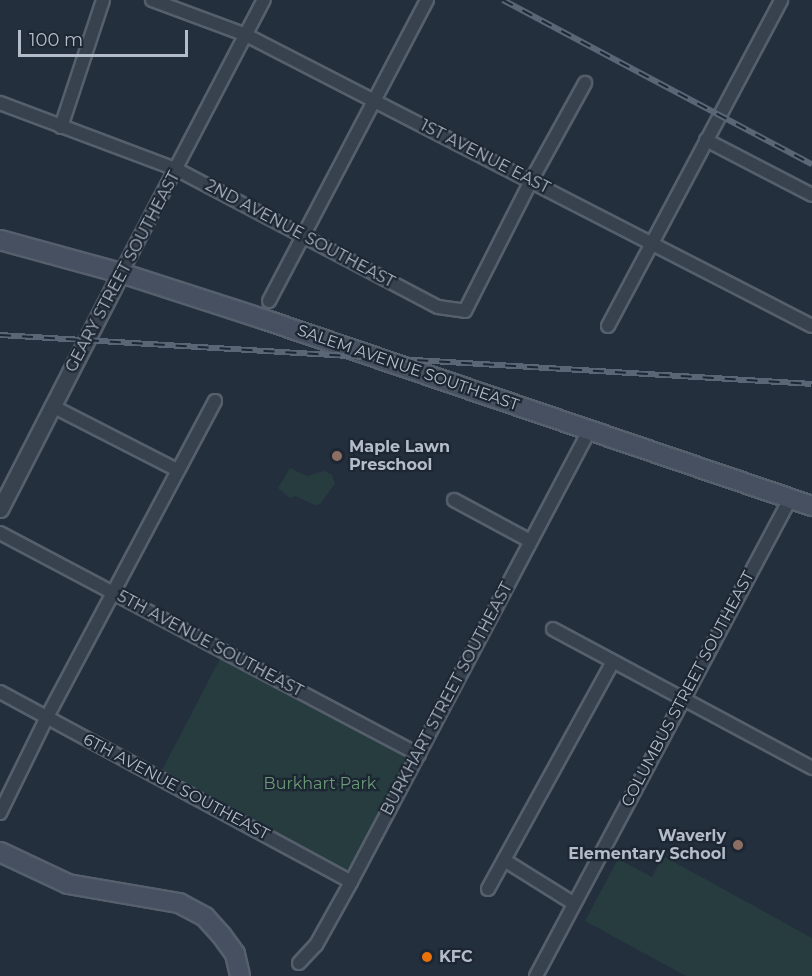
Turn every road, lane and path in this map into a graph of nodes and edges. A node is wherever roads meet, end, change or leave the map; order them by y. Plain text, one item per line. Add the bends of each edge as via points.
1 (103, 0) edge
2 (152, 0) edge
3 (264, 0) edge
4 (427, 0) edge
5 (780, 0) edge
6 (246, 35) junction
7 (585, 83) dead end
8 (374, 100) junction
9 (0, 103) edge
10 (61, 127) junction
11 (706, 140) junction
12 (176, 169) junction
13 (531, 181) junction
14 (812, 195) edge
15 (302, 234) junction
16 (0, 240) edge
17 (651, 243) junction
18 (122, 273) junction
19 (269, 301) dead end
20 (608, 326) dead end
21 (812, 326) edge
22 (215, 401) dead end
23 (52, 406) junction
24 (589, 431) junction
25 (177, 470) junction
26 (790, 499) junction
27 (454, 500) dead end
28 (812, 506) edge
29 (0, 509) edge
30 (0, 533) edge
31 (530, 541) junction
32 (113, 592) junction
33 (553, 629) dead end
34 (612, 663) junction
35 (0, 692) edge
36 (682, 699) junction
37 (47, 717) junction
38 (419, 755) junction
39 (811, 766) edge
40 (0, 813) edge
41 (0, 852) edge
42 (504, 860) junction
43 (351, 882) junction
44 (488, 889) dead end
45 (573, 903) junction
46 (299, 963) dead end
47 (240, 976) edge
48 (536, 976) edge

1 - 10 street
2 - 6 street, 1ST AVENUE EAST
3 - 6 street, GEARY STREET SOUTHEAST
4 - 8 street
5 - 11 street
6 - 8 street, 1ST AVENUE EAST
6 - 12 street, GEARY STREET SOUTHEAST
7 - 13 street
8 - 13 street, 1ST AVENUE EAST
8 - 15 street
9 - 10 street, 2ND AVENUE SOUTHEAST
10 - 12 street, 2ND AVENUE SOUTHEAST
11 - 14 street
11 - 17 street
12 - 15 street, 2ND AVENUE SOUTHEAST
12 - 18 street, GEARY STREET SOUTHEAST
13 - 15 street, 2ND AVENUE SOUTHEAST via 465,311 438,307
13 - 17 street, 1ST AVENUE EAST
15 - 19 street
16 - 18 main road, SALEM AVENUE SOUTHEAST
17 - 20 street
17 - 21 street, 1ST AVENUE EAST
18 - 23 street, GEARY STREET SOUTHEAST
18 - 24 main road, SALEM AVENUE SOUTHEAST
22 - 25 street
23 - 25 street
23 - 29 street, GEARY STREET SOUTHEAST
24 - 26 main road, SALEM AVENUE SOUTHEAST
24 - 31 street, BURKHART STREET SOUTHEAST
25 - 32 street
26 - 28 main road, SALEM AVENUE SOUTHEAST
26 - 36 street, COLUMBUS STREET SOUTHEAST
27 - 31 street
30 - 32 street, 5TH AVENUE SOUTHEAST
31 - 38 street, BURKHART STREET SOUTHEAST
32 - 37 street
32 - 38 street, 5TH AVENUE SOUTHEAST
33 - 34 street
34 - 36 street
34 - 42 street
35 - 37 street, 6TH AVENUE SOUTHEAST
36 - 39 street
36 - 45 street, COLUMBUS STREET SOUTHEAST
37 - 40 street
37 - 43 street, 6TH AVENUE SOUTHEAST
38 - 43 street, BURKHART STREET SOUTHEAST
41 - 47 main road via 68,884 179,903 205,917 222,936 235,954
42 - 44 street
42 - 45 street
43 - 46 street, BURKHART STREET SOUTHEAST via 316,945
45 - 48 street, COLUMBUS STREET SOUTHEAST

